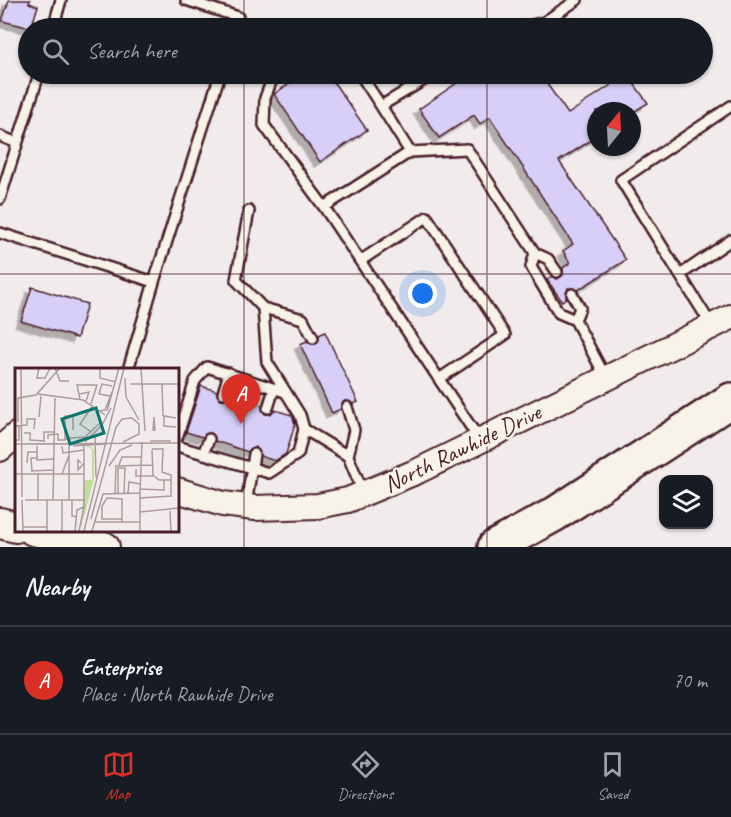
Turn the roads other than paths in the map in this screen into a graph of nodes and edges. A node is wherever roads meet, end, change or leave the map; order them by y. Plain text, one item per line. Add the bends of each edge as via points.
1 (61, 0) edge
2 (186, 0) edge
3 (577, 0) edge
4 (55, 18) edge
5 (238, 18) edge
6 (550, 18) edge
7 (36, 84) edge
8 (217, 84) edge
9 (270, 84) edge
10 (367, 84) edge
11 (417, 84) edge
12 (381, 105) junction
13 (731, 106) edge
14 (0, 136) edge
15 (17, 143) junction
16 (410, 152) junction
17 (0, 199) edge
18 (324, 207) junction
19 (249, 211) dead end
20 (0, 233) edge
21 (731, 240) edge
22 (535, 253) junction
23 (360, 261) junction
24 (557, 272) dead end
25 (680, 275) junction
26 (154, 282) junction
27 (572, 294) dead end
28 (263, 308) junction
29 (575, 320) junction
30 (722, 322) edge
31 (312, 338) dead end
32 (129, 368) edge
33 (230, 373) junction
34 (606, 378) junction
35 (439, 379) junction
36 (274, 389) junction
37 (285, 392) junction
38 (223, 393) dead end
39 (731, 400) edge
40 (346, 407) dead end
41 (268, 408) dead end
42 (304, 429) junction
43 (178, 435) edge
44 (209, 439) dead end
45 (480, 441) junction
46 (178, 446) edge
47 (203, 454) junction
48 (254, 454) dead end
49 (348, 456) junction
50 (250, 467) junction
51 (178, 490) edge
52 (364, 495) junction
53 (245, 507) junction
54 (555, 514) junction
55 (0, 523) edge
56 (15, 527) edge
57 (37, 532) edge
58 (104, 547) edge
59 (495, 547) edge
60 (531, 547) edge

1 - 4 lane
2 - 5 lane
3 - 6 lane
7 - 15 lane
8 - 26 lane
9 - 18 lane via 265,98 264,125
10 - 12 lane
11 - 12 lane
12 - 16 lane
13 - 25 lane via 621,180
14 - 15 lane
15 - 17 lane
16 - 18 lane
16 - 22 lane via 467,149
18 - 23 lane
19 - 28 lane via 236,280
20 - 26 lane
21 - 25 lane
22 - 24 lane via 548,259
22 - 29 lane via 531,267 559,313
23 - 35 lane
23 - 35 lane via 427,217 505,335
25 - 30 lane
26 - 32 lane
27 - 29 lane via 580,308
28 - 31 lane via 303,319
28 - 37 lane via 267,362
29 - 34 lane
30 - 34 street, North Rawhide Drive
33 - 36 lane
33 - 38 lane
33 - 43 lane via 207,366 199,374
34 - 45 street, North Rawhide Drive
35 - 45 lane
36 - 37 lane
36 - 41 lane
37 - 42 lane
39 - 54 highway
40 - 49 lane via 354,430
42 - 49 lane
42 - 50 lane via 298,454 291,459 269,473
44 - 47 lane
45 - 52 street, North Rawhide Drive
46 - 47 lane
47 - 50 lane
48 - 50 lane
49 - 52 lane
50 - 53 lane
51 - 53 street, North Rawhide Drive
52 - 53 street, North Rawhide Drive via 318,506
54 - 59 highway
54 - 60 highway
55 - 56 main road
57 - 58 main road

